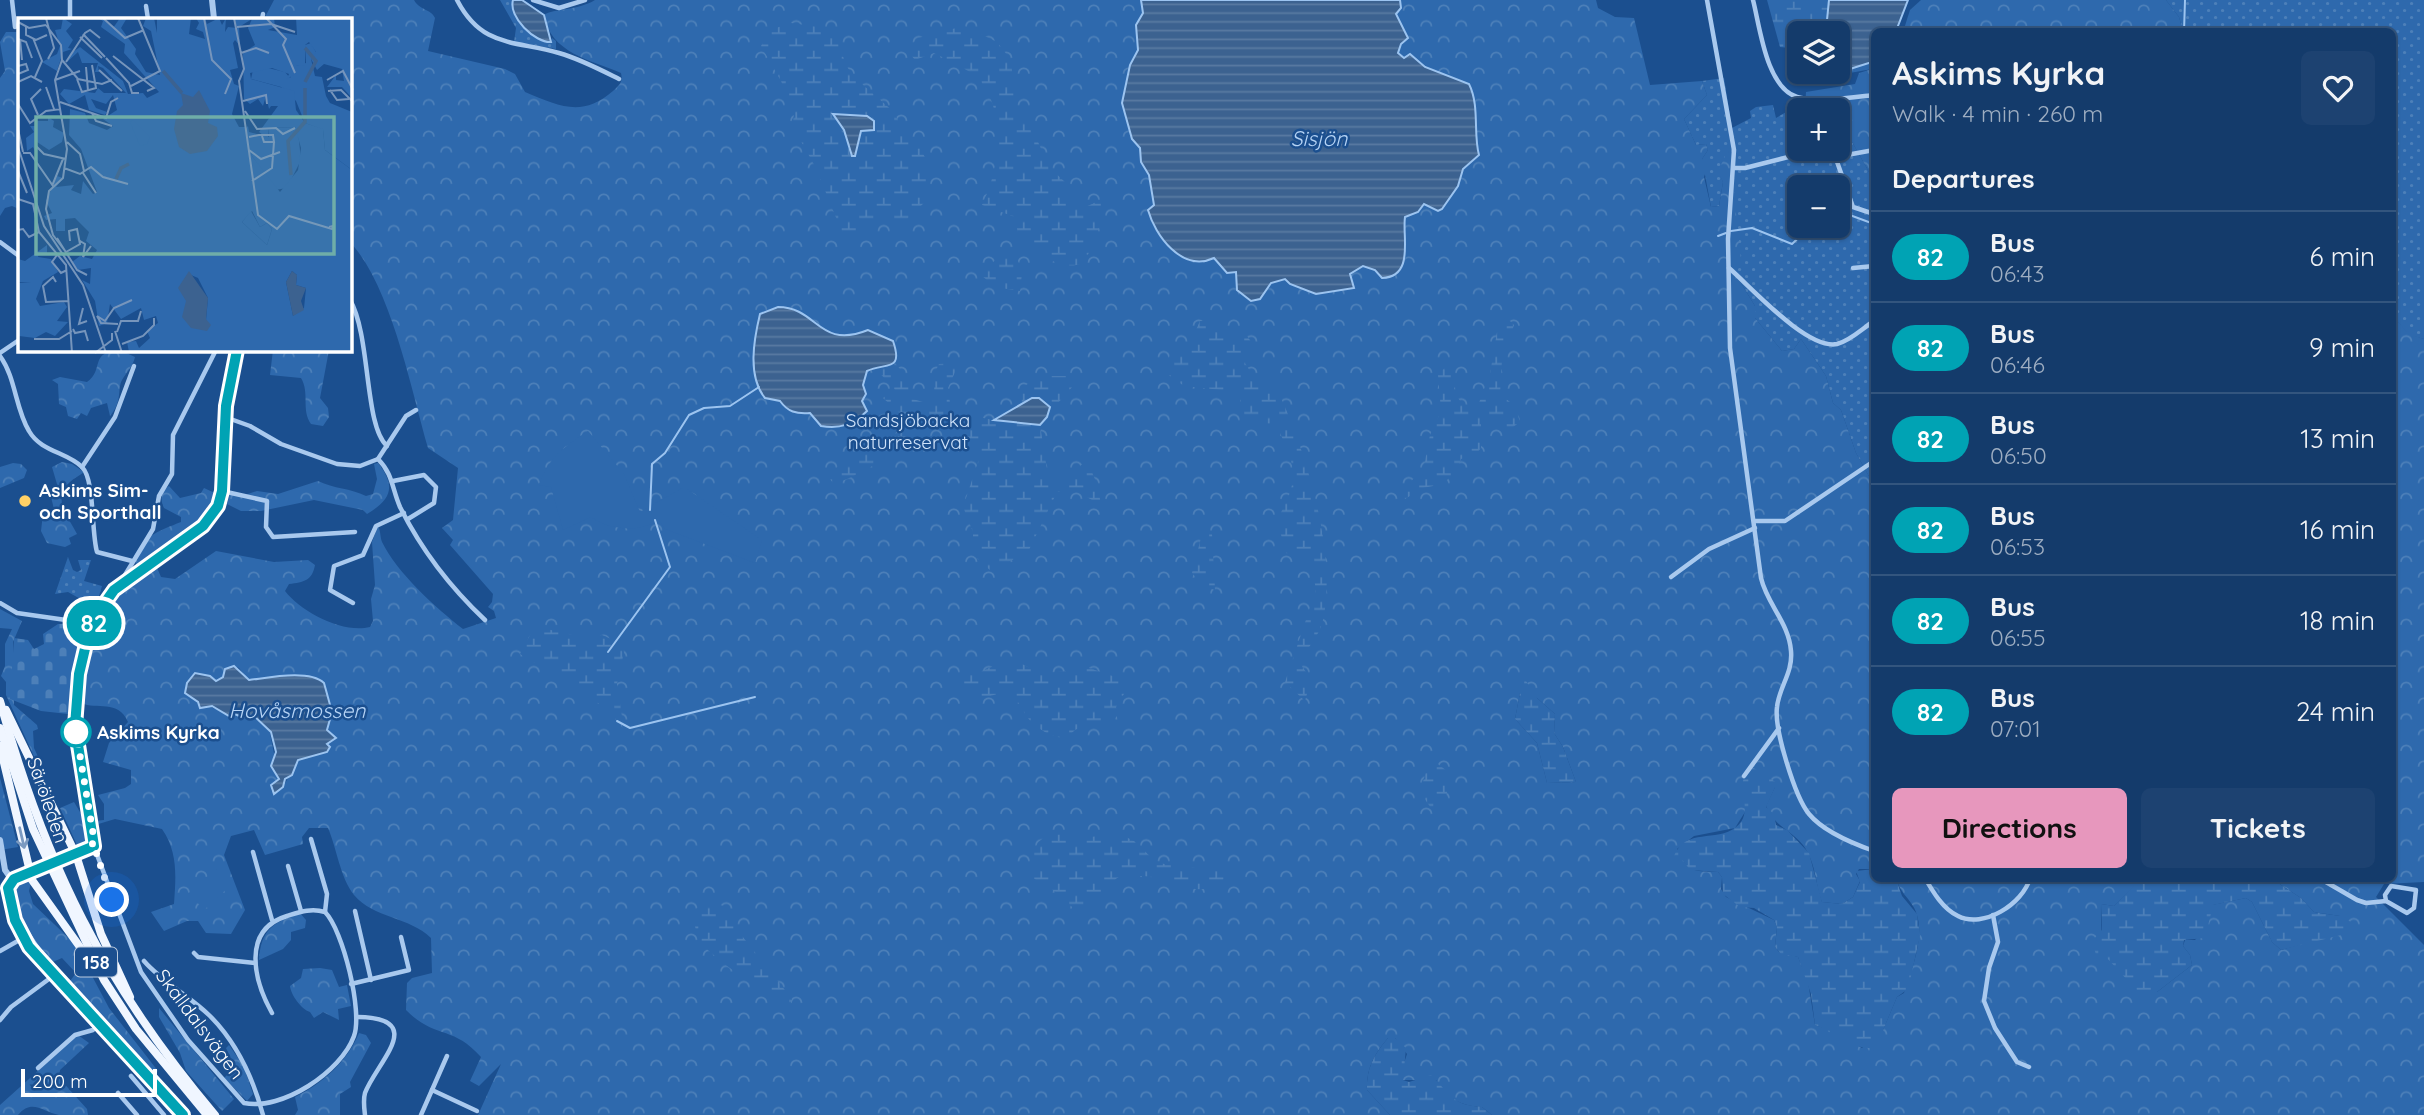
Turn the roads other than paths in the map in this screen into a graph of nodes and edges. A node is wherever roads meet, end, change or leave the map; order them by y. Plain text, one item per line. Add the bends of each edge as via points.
1 (12, 0) edge
2 (70, 0) edge
3 (212, 0) edge
4 (457, 0) edge
5 (533, 0) edge
6 (585, 0) edge
7 (1707, 0) edge
8 (1753, 0) edge
9 (146, 6) dead end
10 (70, 18) edge
11 (148, 18) edge
12 (214, 18) edge
13 (15, 27) dead end
14 (619, 79) dead end
15 (1871, 95) edge
16 (1806, 98) joint
17 (1871, 150) edge
18 (1850, 154) edge
19 (1787, 156) edge
20 (1837, 161) edge
21 (1735, 167) junction
22 (1871, 213) edge
23 (0, 242) edge
24 (18, 255) edge
25 (1871, 266) edge
26 (1728, 268) junction
27 (1853, 268) dead end
28 (352, 305) edge
29 (1871, 323) edge
30 (18, 341) edge
31 (215, 352) edge
32 (237, 352) edge
33 (0, 354) edge
34 (134, 366) dead end
35 (416, 410) dead end
36 (225, 417) junction
37 (387, 446) junction
38 (378, 460) junction
39 (1871, 463) edge
40 (82, 467) junction
41 (393, 481) junction
42 (222, 491) junction
43 (404, 513) junction
44 (408, 519) junction
45 (1754, 522) junction
46 (1755, 528) junction
47 (355, 531) dead end
48 (132, 561) junction
49 (1671, 577) dead end
50 (127, 579) junction
51 (0, 603) edge
52 (353, 603) dead end
53 (485, 620) dead end
54 (94, 624) junction
55 (0, 700) edge
56 (1779, 727) junction
57 (0, 729) edge
58 (0, 746) edge
59 (1744, 776) dead end
60 (311, 839) dead end
61 (0, 840) edge
62 (91, 848) junction
63 (1871, 850) edge
64 (253, 852) dead end
65 (76, 855) junction
66 (288, 866) dead end
67 (34, 871) junction
68 (12, 880) junction
69 (1927, 882) edge
70 (2028, 882) edge
71 (2327, 882) edge
72 (2386, 901) junction
73 (301, 911) junction
74 (355, 911) dead end
75 (324, 912) junction
76 (1993, 915) junction
77 (272, 920) junction
78 (401, 937) dead end
79 (23, 938) junction
80 (0, 951) edge
81 (194, 953) dead end
82 (144, 961) dead end
83 (255, 963) junction
84 (150, 967) junction
85 (141, 972) junction
86 (53, 976) junction
87 (371, 979) junction
88 (104, 980) junction
89 (351, 984) junction
90 (136, 1013) junction
91 (272, 1013) dead end
92 (358, 1017) junction
93 (0, 1020) edge
94 (100, 1023) junction
95 (447, 1056) dead end
96 (38, 1068) dead end
97 (2029, 1068) dead end
98 (131, 1076) dead end
99 (432, 1090) junction
100 (118, 1094) dead end
101 (260, 1105) junction
102 (477, 1111) dead end
103 (137, 1115) edge
104 (164, 1115) edge
105 (183, 1115) edge
106 (207, 1115) edge
107 (215, 1115) edge
108 (263, 1115) edge
109 (365, 1115) edge
110 (421, 1115) edge

1 - 13 street
2 - 10 street
3 - 12 street
4 - 14 street via 472,22 491,37 574,58
5 - 6 street via 559,8
7 - 21 street
8 - 16 street via 1774,75 1789,92
9 - 11 street
15 - 16 street
17 - 18 street
19 - 21 street
20 - 22 street via 1853,207
21 - 26 street
23 - 24 street
25 - 27 street
26 - 29 street via 1767,305 1823,343 1842,342
26 - 45 street via 1731,357
28 - 37 street via 364,336 377,431
30 - 33 street
31 - 48 street via 173,435 172,474 159,496 151,533
32 - 36 street
33 - 40 street via 32,435
34 - 40 street via 114,417
35 - 37 street via 406,416
36 - 38 street via 337,464 360,466
36 - 42 street
37 - 38 street
38 - 41 street
39 - 45 street via 1785,521
40 - 48 street via 91,489 97,552
41 - 43 street
41 - 44 street via 421,475 436,487 434,503
42 - 47 street via 265,500 266,530 276,538
42 - 50 street, Skalldalsvägen via 216,510 203,526
43 - 44 street
43 - 52 street via 376,526 363,555 334,566 330,590
44 - 53 street via 453,585
45 - 46 street
46 - 49 street via 1709,549
46 - 56 street via 1763,587 1785,626 1791,648 1790,668 1777,705
48 - 50 street
50 - 54 street, Skalldalsvägen via 106,600
51 - 54 street via 23,614
54 - 62 street, Skalldalsvägen via 80,666 75,720 94,843
55 - 65 main road, 158
55 - 90 main road, Säröleden / 158 via 24,785 64,888
56 - 59 street
56 - 63 street via 1810,815
57 - 88 main road, Säröleden / 158 via 33,829
58 -> 67 main road, 158
60 - 75 street via 327,894
61 - 68 street via 5,870
62 - 65 street
62 - 85 street, Skalldalsvägen
64 - 77 street
65 - 67 street, bridge
65 - 90 main road, 158 via 101,934
66 - 73 street
67 - 68 street
67 - 88 main road, 158 via 36,887
68 - 79 street via 9,899
69 - 76 street via 1955,915 1971,919
70 - 76 street via 2023,893
71 - 72 street via 2366,903
72 - 72 street via 2407,913 2414,908 2416,890 2391,886
73 - 75 street
73 - 77 street
74 - 87 street
75 - 89 street via 337,930
76 - 97 street via 1998,942 1984,1001 2017,1062
77 - 83 street via 263,931
78 - 87 street via 409,970
79 - 80 street
79 - 86 street
81 - 83 street, Skalldalsvägen
82 - 84 street
83 - 91 street via 259,990
84 - 85 street
84 - 101 street via 214,1021 247,1066
85 - 101 street, Skalldalsvägen via 165,1010 236,1097
86 - 93 street
86 - 94 street
87 - 89 street
88 - 106 main road, Säröleden / 158 via 136,1029
89 - 92 street
90 - 107 main road, Säröleden / 158
92 - 101 street via 354,1037 337,1062 302,1088
92 - 109 street via 387,1021 394,1035 390,1053 365,1094
94 - 96 street via 75,1035
94 - 105 street
95 - 99 street
98 - 104 street
99 - 102 street
99 - 110 street
100 - 103 street
101 - 108 street

